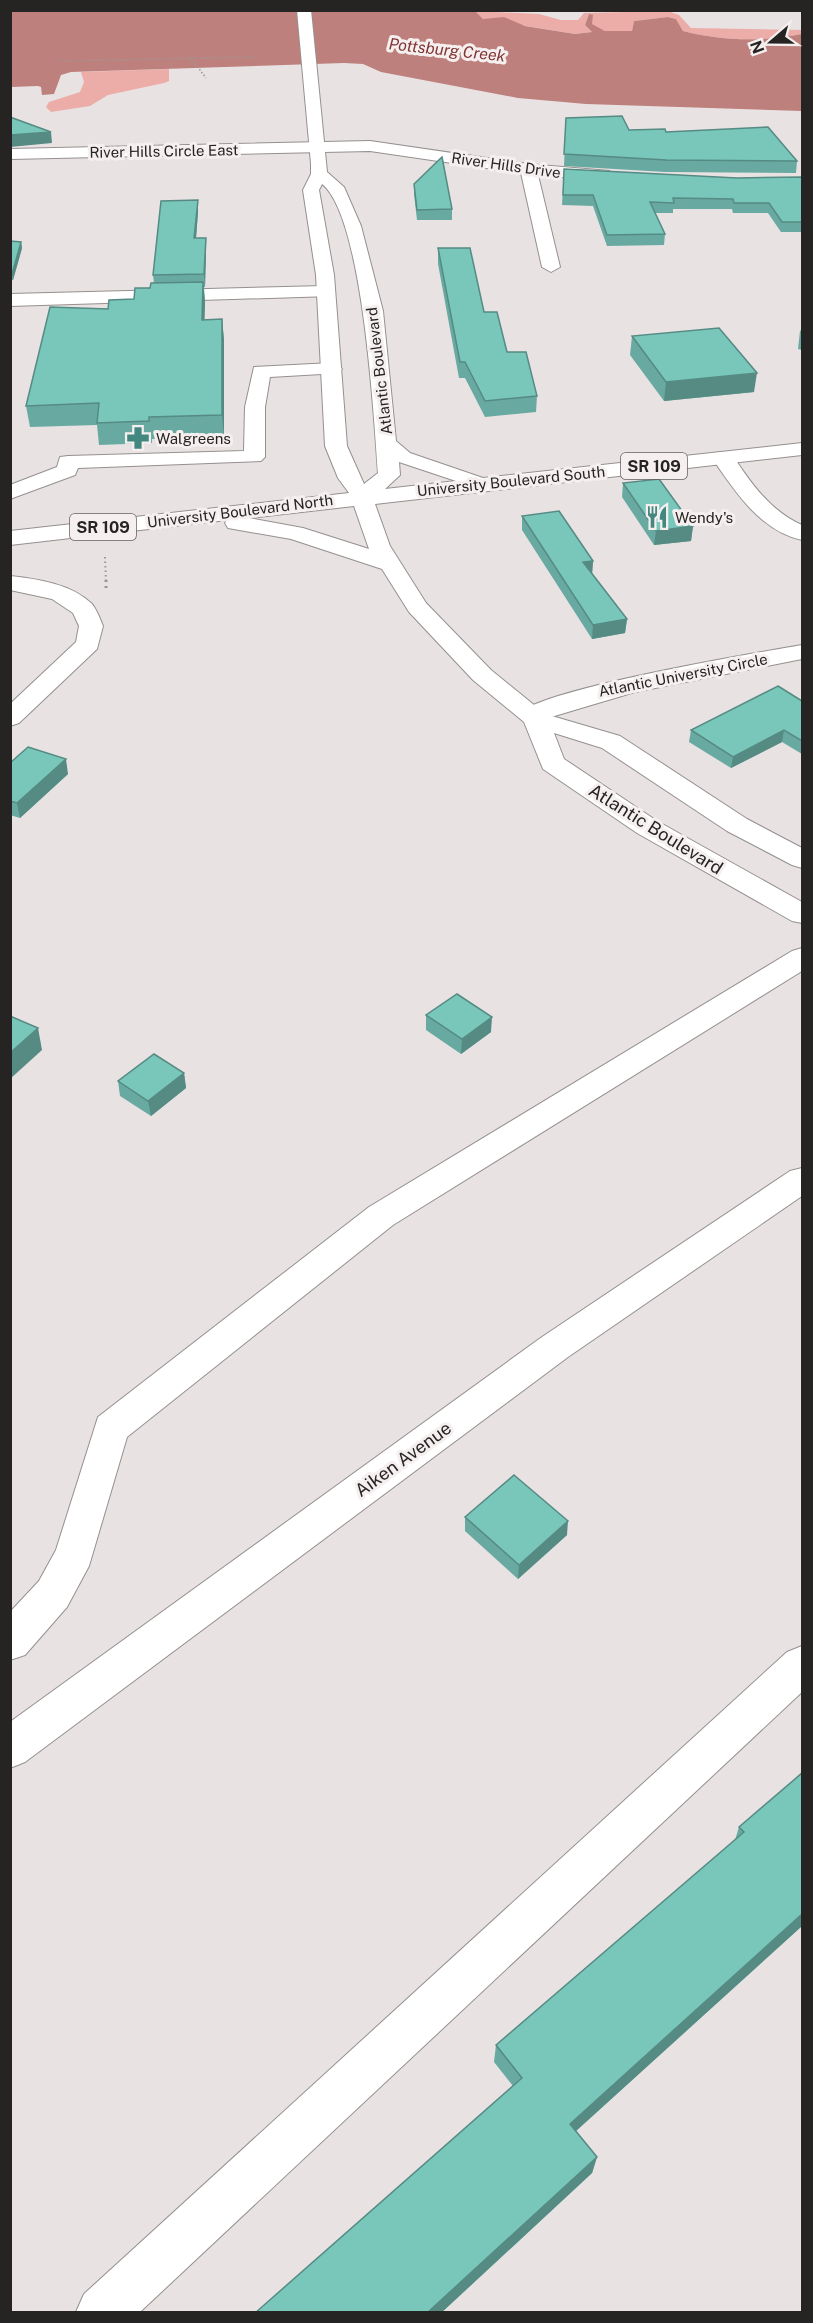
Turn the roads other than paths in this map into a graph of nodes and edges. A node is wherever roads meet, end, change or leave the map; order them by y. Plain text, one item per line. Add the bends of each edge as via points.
1 (304, 10) edge
2 (318, 147) junction
3 (10, 154) edge
4 (528, 169) junction
5 (319, 174) junction
6 (629, 177) edge
7 (551, 267) dead end
8 (325, 292) junction
9 (10, 300) edge
10 (332, 369) junction
11 (387, 444) junction
12 (802, 449) edge
13 (723, 458) junction
14 (487, 484) junction
15 (10, 493) edge
16 (362, 497) junction
17 (174, 519) junction
18 (802, 533) edge
19 (10, 538) edge
20 (390, 564) junction
21 (10, 583) edge
22 (802, 652) edge
23 (534, 717) junction
24 (10, 718) edge
25 (802, 859) edge
26 (802, 915) edge
27 (802, 958) edge
28 (802, 1180) edge
29 (10, 1642) edge
30 (802, 1665) edge
31 (10, 1748) edge
32 (102, 2313) edge

1 - 2 main road
2 - 3 main road, River Hills Circle East
2 - 4 main road, River Hills Drive via 370,146
2 - 5 main road
4 - 6 main road, River Hills Drive
4 - 7 main road
5 - 8 main road via 311,190
5 - 11 main road, Atlantic Boulevard via 336,187 351,224 374,311
8 - 9 main road
8 - 10 main road
10 - 15 main road via 261,371 254,457 68,462 66,471
10 - 16 main road via 336,446
11 - 14 main road via 403,457 423,465
11 - 16 main road, Atlantic Boulevard via 389,475
12 - 13 main road, University Boulevard South / SR 109
13 - 14 main road, University Boulevard South / SR 109
13 - 18 main road via 760,508
14 - 16 main road, University Boulevard South / SR 109
16 - 17 main road, University Boulevard North / SR 109
16 - 20 main road via 379,546
17 - 19 main road, University Boulevard North / SR 109
17 - 20 main road via 270,527 316,537
20 - 23 main road via 424,614 482,675
21 - 24 main road via 60,594 83,609 90,626 88,644
22 - 23 main road, Atlantic University Circle via 645,680 584,696
23 - 25 main road via 611,742 737,825
23 - 26 main road, Atlantic Boulevard via 552,763 647,827
27 - 29 main road via 381,1216 111,1428 75,1554 53,1594
28 - 31 main road, Aiken Avenue via 555,1347
30 - 32 main road

